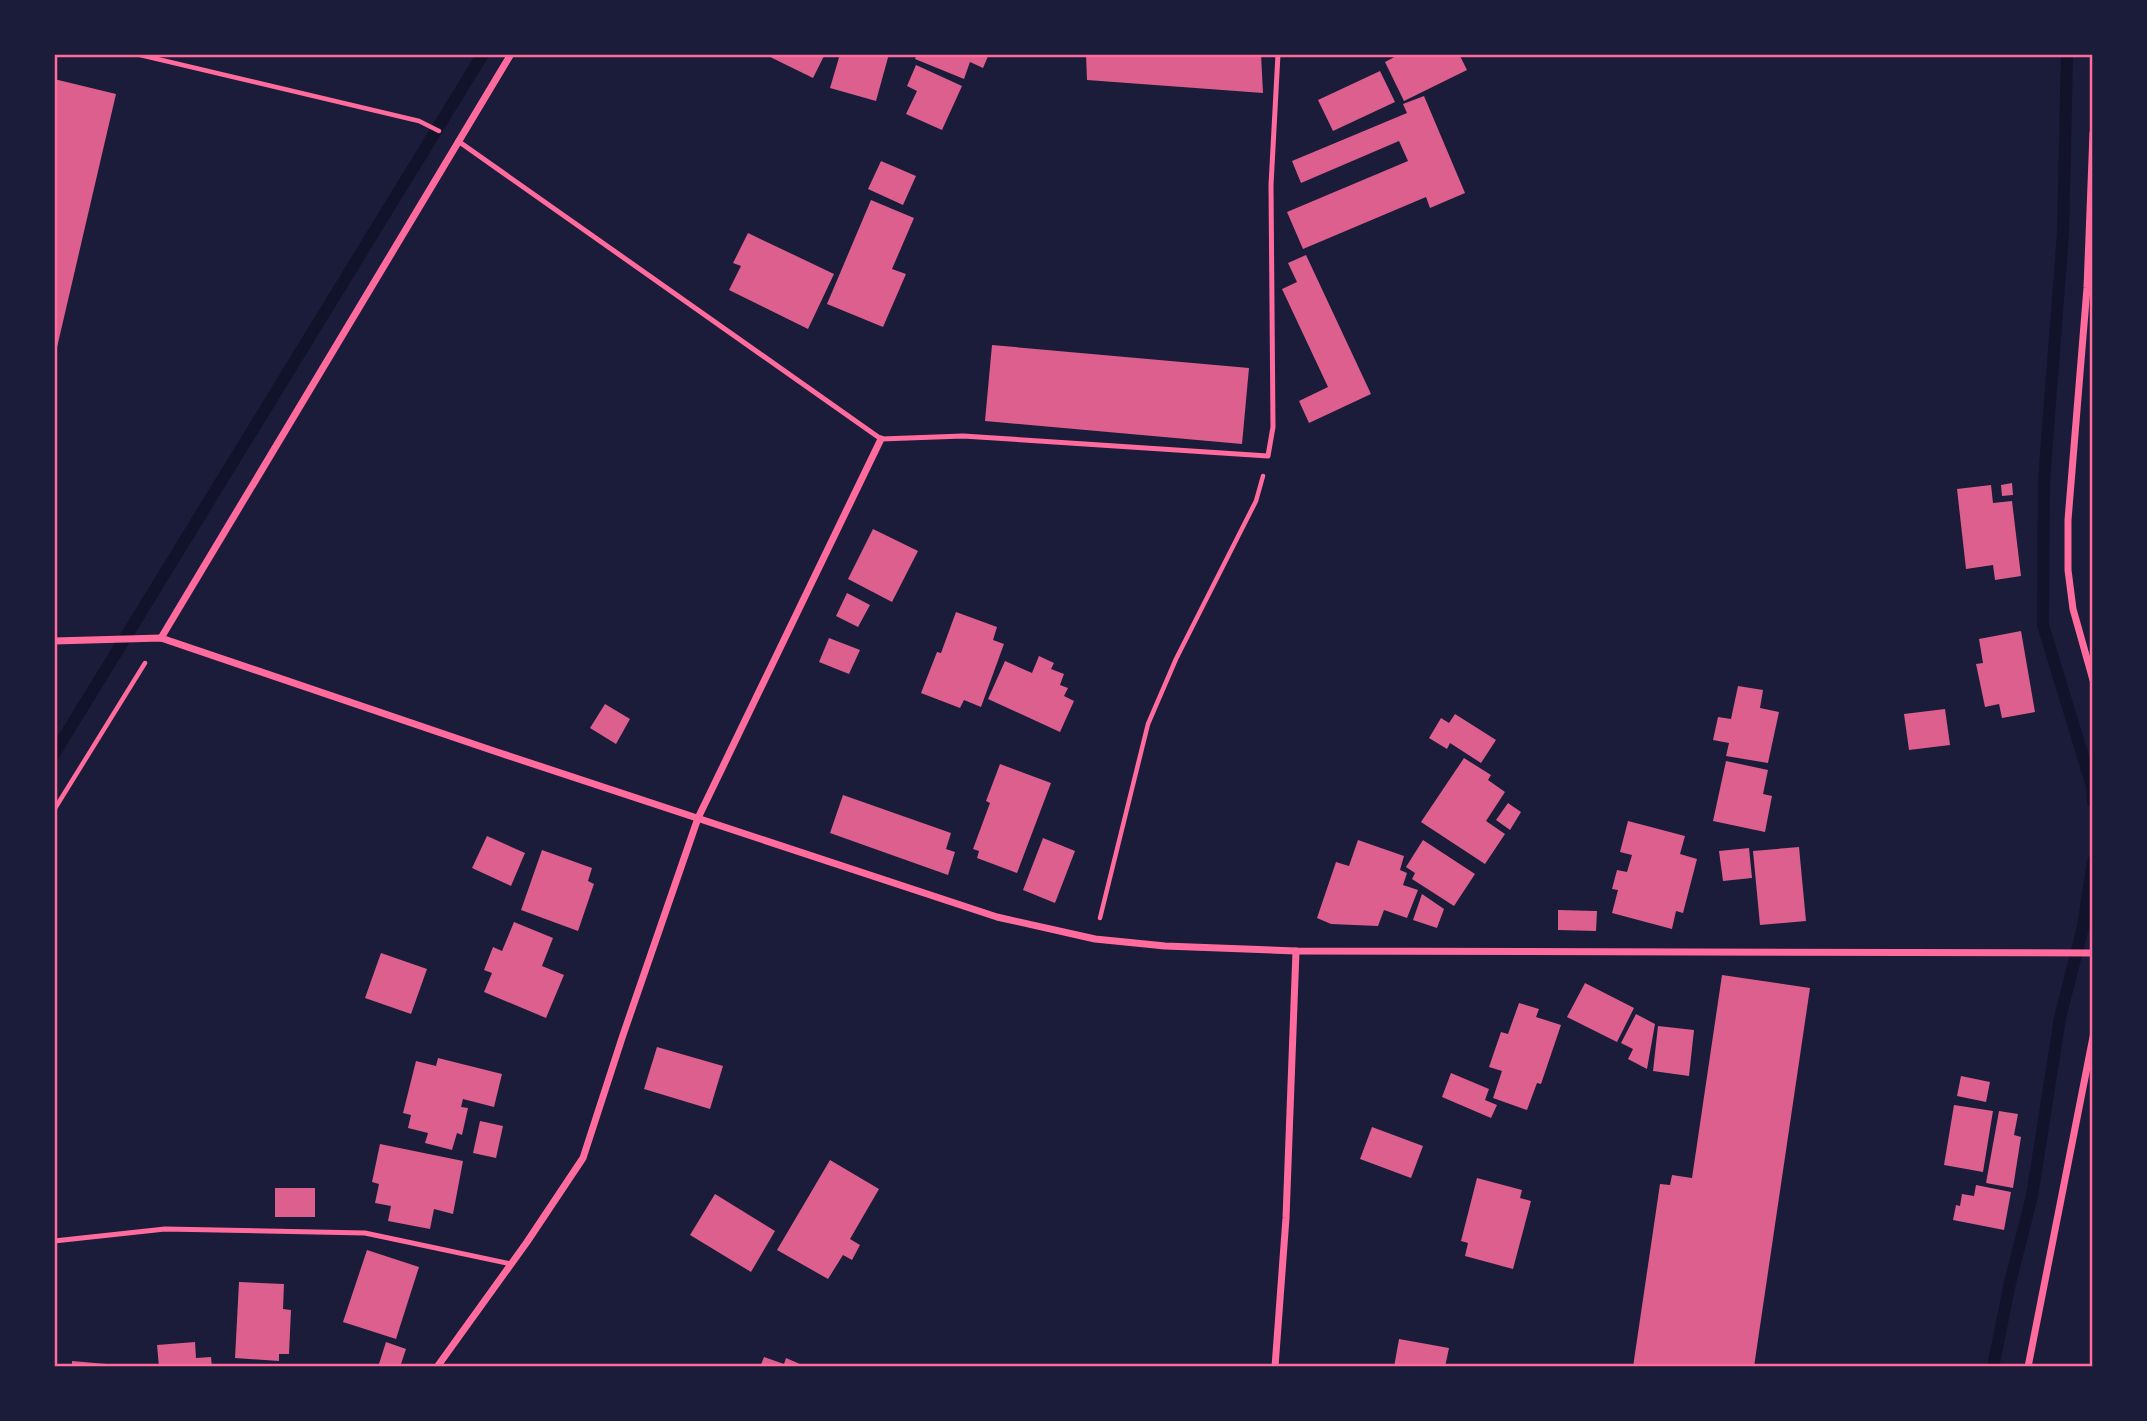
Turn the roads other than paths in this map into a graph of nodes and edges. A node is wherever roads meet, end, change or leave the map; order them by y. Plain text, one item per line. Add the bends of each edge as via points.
1 (511, 54) edge
2 (1278, 54) edge
3 (2093, 133) edge
4 (458, 141) junction
5 (881, 439) junction
6 (161, 638) junction
7 (54, 641) edge
8 (2093, 680) edge
9 (698, 818) junction
10 (1296, 951) junction
11 (2093, 953) edge
12 (2093, 1037) edge
13 (54, 1241) edge
14 (511, 1264) junction
15 (437, 1367) edge
16 (1275, 1367) edge
17 (2028, 1367) edge

1 - 4 street
2 - 5 lane via 1271,185 1273,427 1268,456 963,436
3 - 8 street via 2067,570
4 - 5 lane
4 - 6 street
5 - 9 street
6 - 7 street
6 - 9 street
9 - 10 street via 997,917 1095,939
9 - 14 street via 583,1158
10 - 11 street
10 - 16 street
12 - 17 street
13 - 14 lane via 165,1229 365,1233
14 - 15 street

